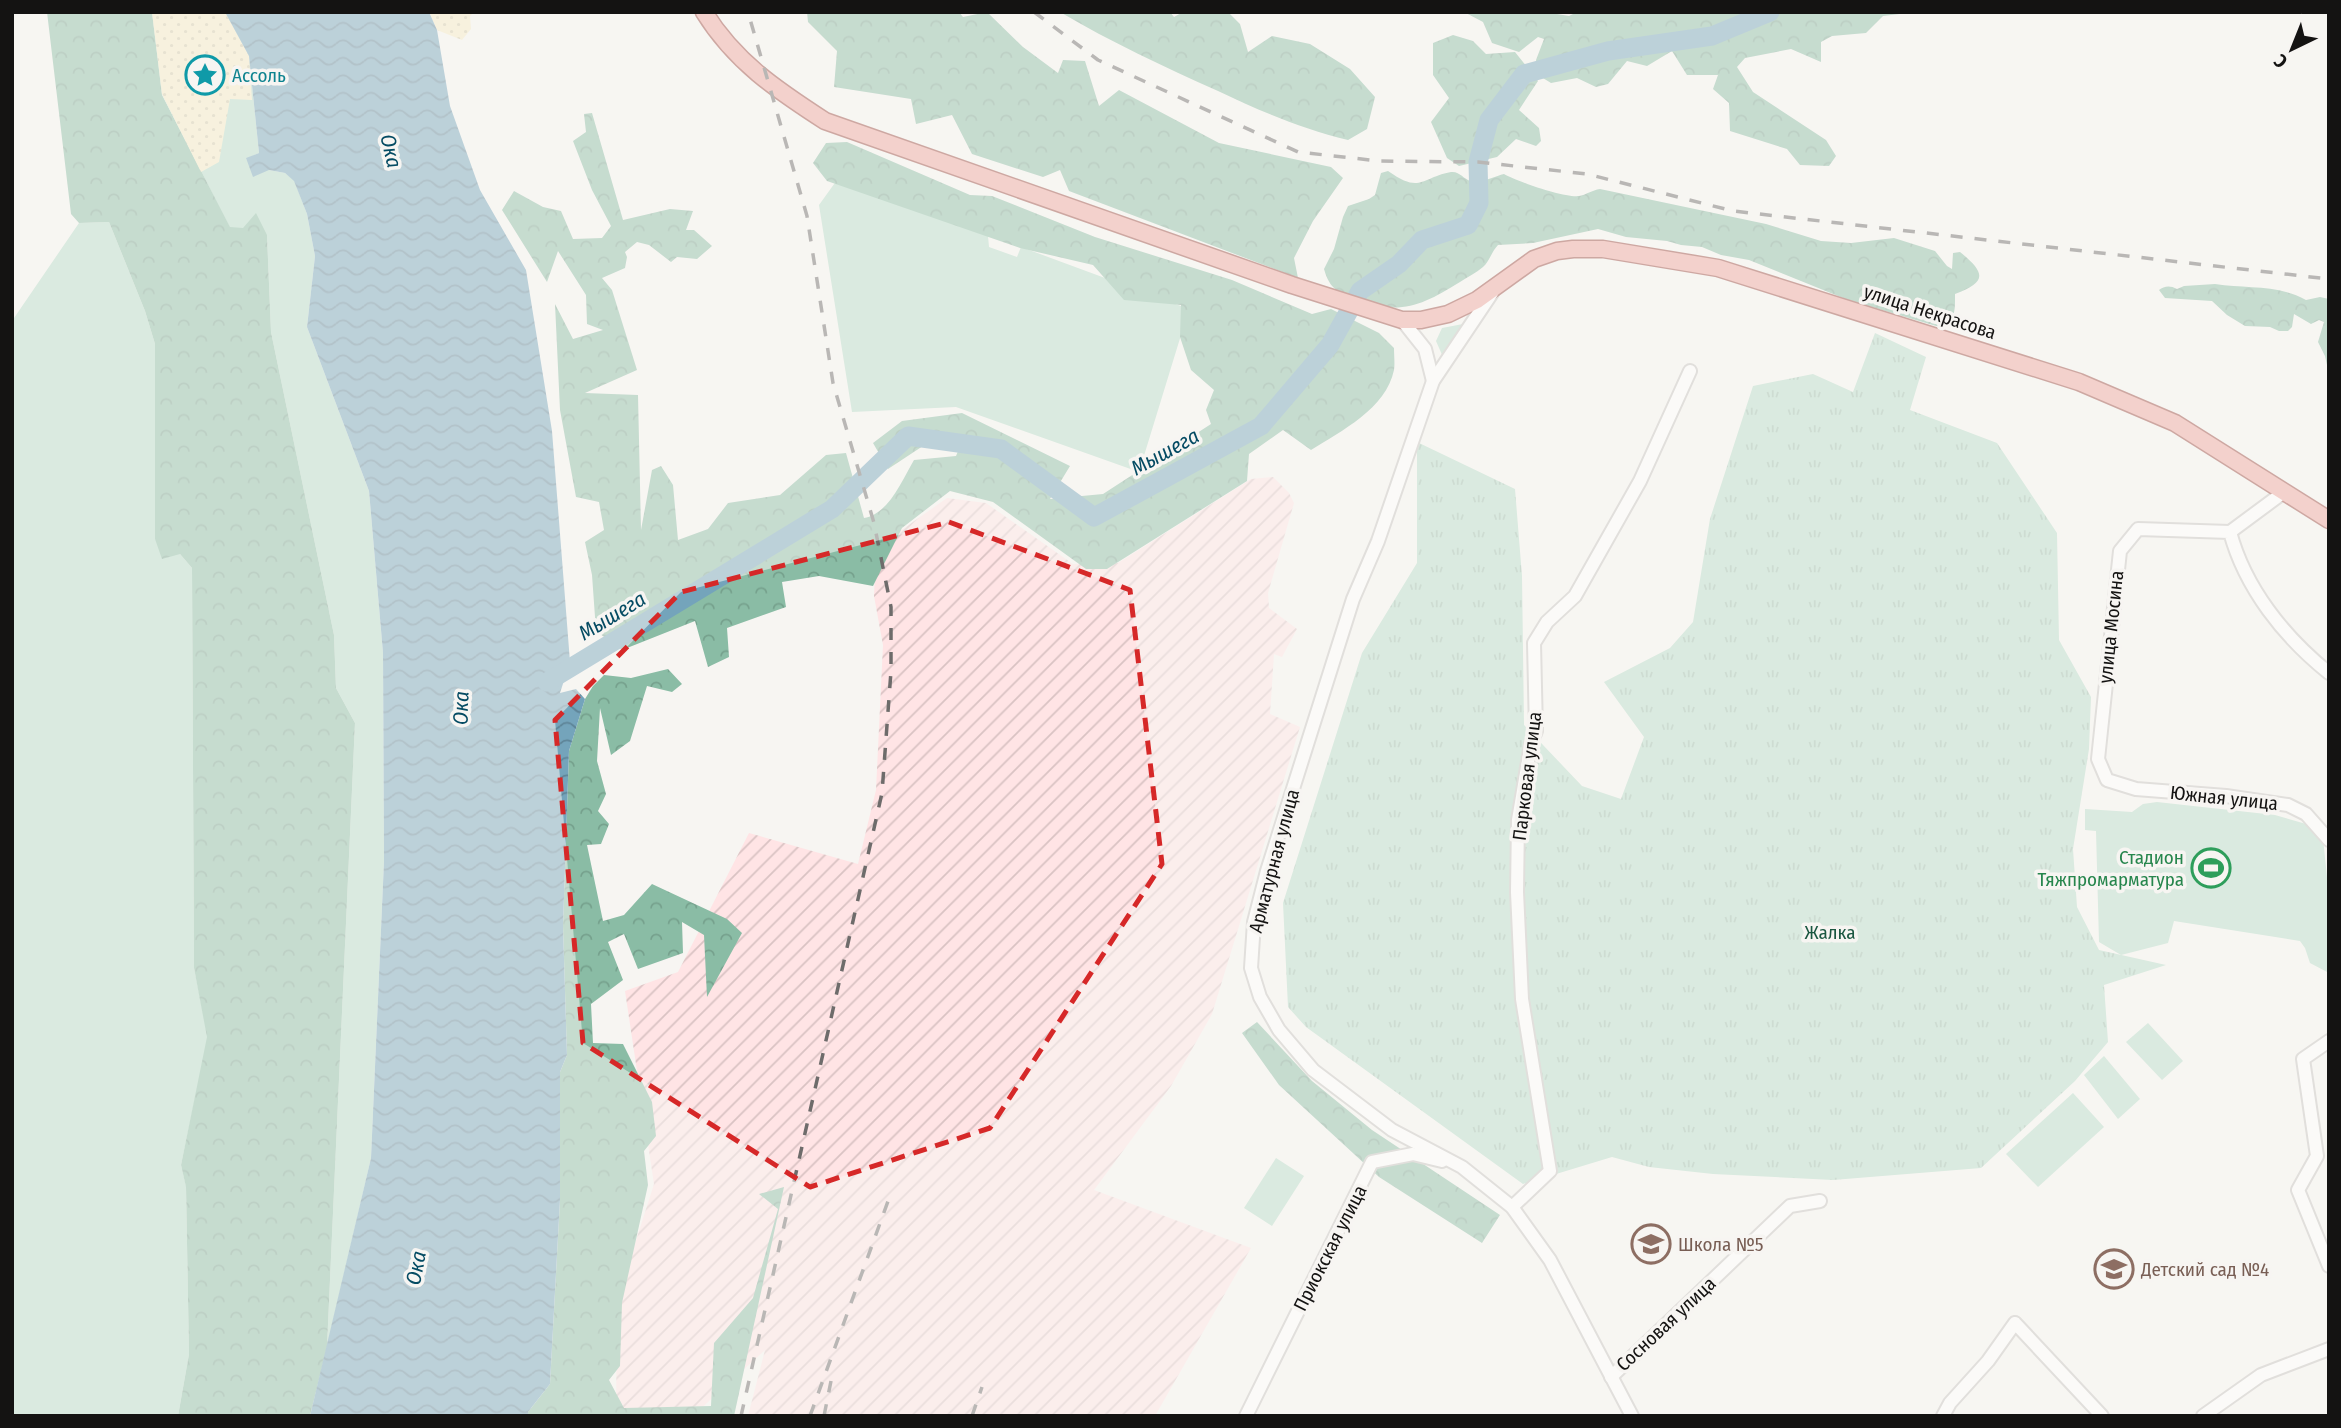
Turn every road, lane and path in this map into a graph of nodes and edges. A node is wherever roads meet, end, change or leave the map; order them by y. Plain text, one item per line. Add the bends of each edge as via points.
1 (704, 12) edge
2 (1497, 287) junction
3 (1402, 320) junction
4 (1690, 371) dead end
5 (1433, 381) junction
6 (2284, 492) junction
7 (2329, 520) edge
8 (2230, 532) junction
9 (2329, 673) edge
10 (2107, 780) joint
11 (2329, 840) edge
12 (2329, 1041) edge
13 (1462, 1167) junction
14 (1821, 1201) dead end
15 (1512, 1207) junction
16 (2329, 1265) edge
17 (2329, 1349) edge
18 (1611, 1377) junction
19 (1246, 1416) edge
20 (1632, 1416) edge
21 (1943, 1416) edge
22 (2102, 1416) edge
23 (2203, 1416) edge

1 - 3 main road, улица Некрасова via 731,49 768,84 825,121
2 - 3 main road, улица Некрасова via 1448,314
2 - 5 street, улица Некрасова
2 - 6 main road, улица Некрасова via 1534,260 1573,249 1603,248 1718,268 2080,382 2175,423
3 - 5 street via 1425,349
4 - 15 street, Парковая улица via 1640,481 1575,596 1547,622 1534,643 1536,731 1518,820 1517,892 1522,999 1550,1171
5 - 13 street, Арматурная улица via 1353,599 1267,871 1254,922 1251,968 1260,997 1279,1030 1312,1070 1392,1130
6 - 7 main road, улица Некрасова
6 - 8 street
8 - 9 street via 2252,584 2276,621 2302,652
8 - 10 street, улица Мосина via 2138,529 2120,551 2098,759
10 - 11 street, Южная улица via 2136,789 2288,805 2306,814
12 - 16 street via 2303,1059 2317,1156 2298,1190
13 - 15 street, Арматурная улица
13 - 19 street, Приокская улица via 1413,1154 1372,1163
14 - 18 street, Сосновая улица via 1790,1206
15 - 18 street, Арматурная улица via 1550,1259
17 - 23 street via 2261,1375
18 - 20 street, Арматурная улица
21 - 22 street via 2015,1323

